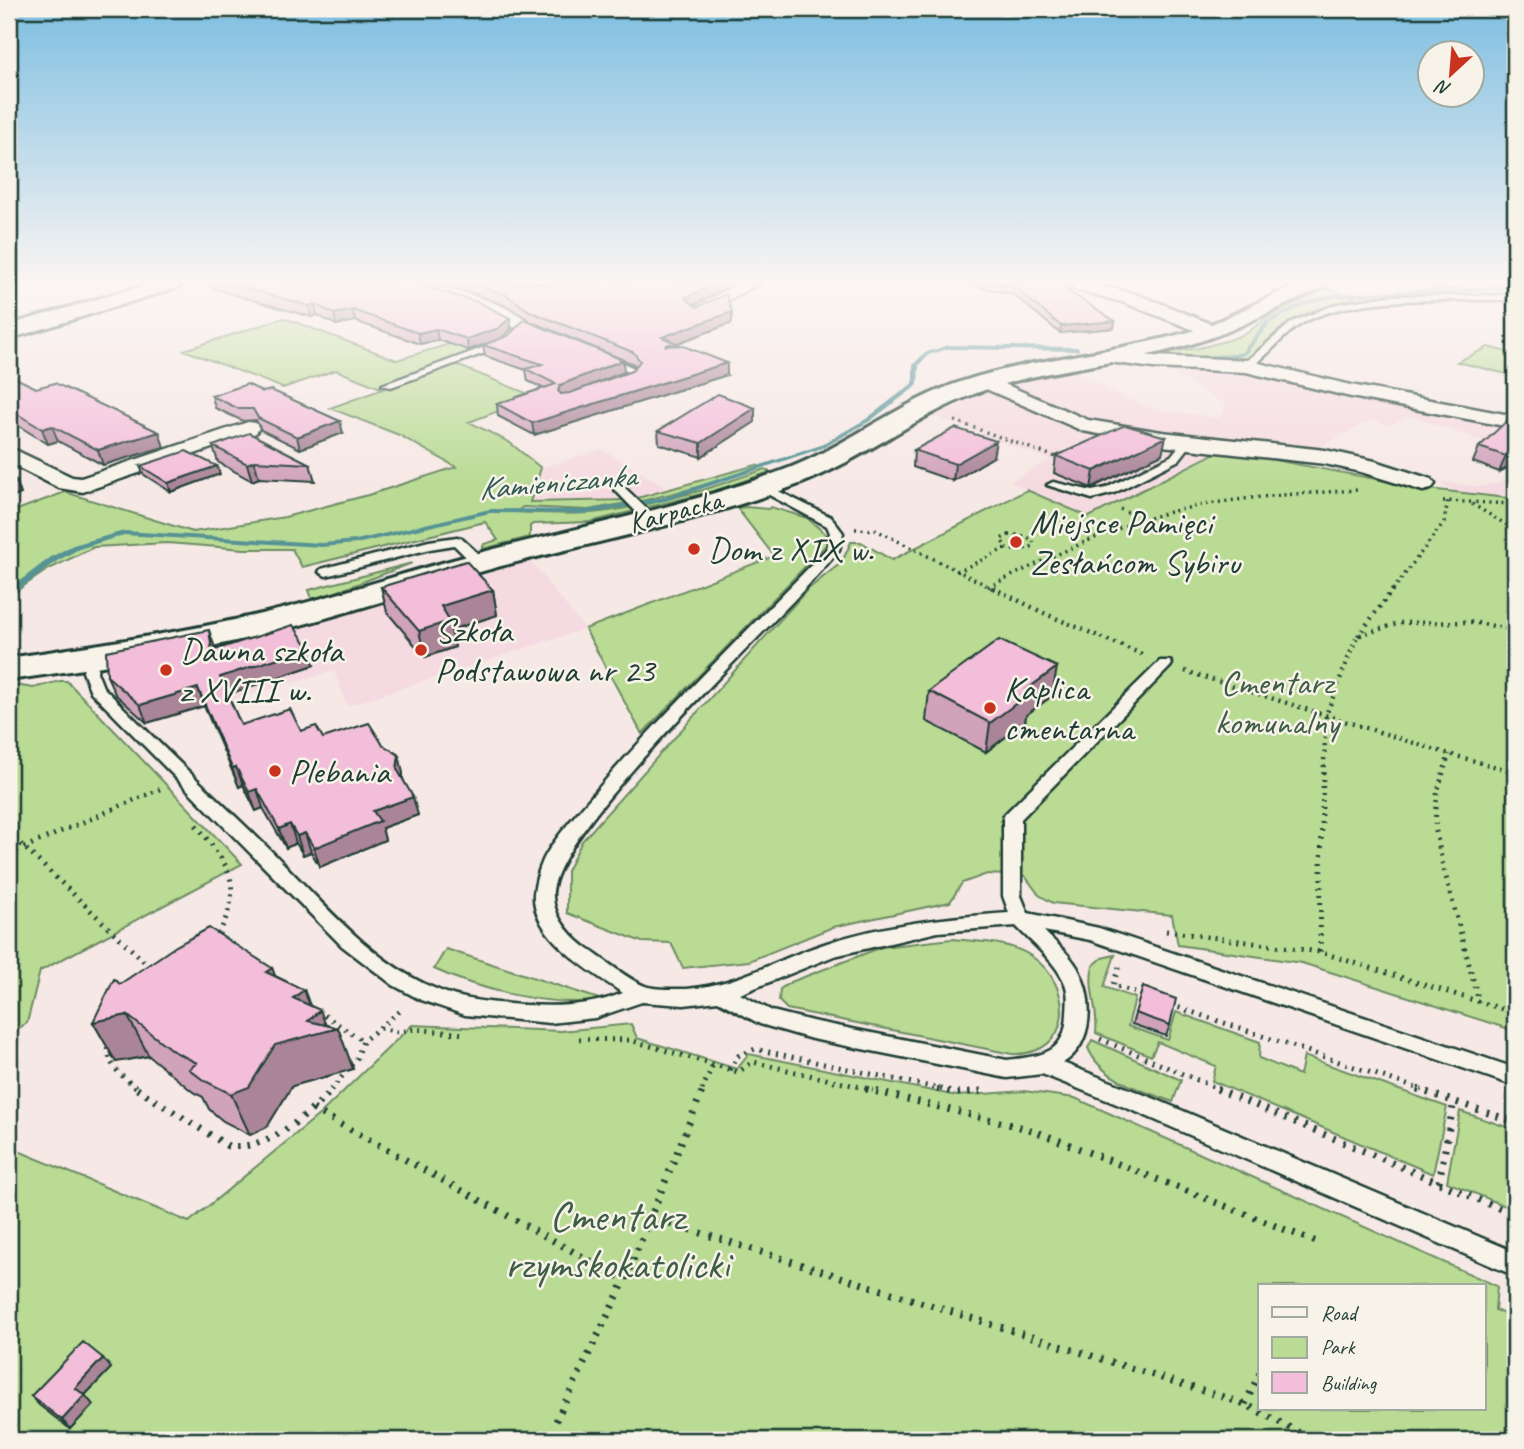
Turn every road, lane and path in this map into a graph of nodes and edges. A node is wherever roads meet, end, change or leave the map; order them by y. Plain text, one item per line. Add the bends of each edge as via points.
1 (484, 351) edge
2 (592, 351) edge
3 (1126, 351) edge
4 (1267, 351) edge
5 (1102, 356) junction
6 (1246, 366) junction
7 (986, 383) junction
8 (387, 385) dead end
9 (604, 387) edge
10 (947, 418) dead end
11 (1515, 422) edge
12 (248, 428) dead end
13 (1188, 442) junction
14 (9, 454) edge
15 (1067, 456) edge
16 (1053, 485) dead end
17 (762, 487) junction
18 (620, 489) dead end
19 (1360, 490) dead end
20 (1430, 492) junction
21 (1449, 502) junction
22 (1471, 504) junction
23 (1515, 504) edge
24 (641, 509) junction
25 (876, 530) dead end
26 (1515, 530) edge
27 (1006, 548) junction
28 (479, 562) junction
29 (326, 572) dead end
30 (957, 572) junction
31 (988, 587) junction
32 (1515, 630) edge
33 (1357, 636) junction
34 (92, 656) junction
35 (1165, 664) junction
36 (9, 669) edge
37 (1326, 715) junction
38 (1449, 754) junction
39 (1515, 772) edge
40 (183, 779) junction
41 (162, 789) junction
42 (171, 798) dead end
43 (188, 816) dead end
44 (9, 833) edge
45 (23, 847) junction
46 (9, 854) edge
47 (1021, 919) junction
48 (1152, 929) dead end
49 (215, 941) edge
50 (1126, 946) junction
51 (1320, 952) junction
52 (157, 973) edge
53 (426, 991) junction
54 (720, 993) junction
55 (640, 994) junction
56 (1152, 998) edge
57 (1165, 1002) edge
58 (1479, 1002) junction
59 (308, 1005) edge
60 (1515, 1013) edge
61 (380, 1028) junction
62 (1077, 1029) junction
63 (110, 1034) edge
64 (470, 1035) dead end
65 (571, 1039) dead end
66 (363, 1041) junction
67 (713, 1064) junction
68 (1043, 1065) junction
69 (730, 1070) junction
70 (1515, 1077) edge
71 (995, 1090) dead end
72 (1454, 1101) junction
73 (313, 1109) junction
74 (1515, 1122) edge
75 (1439, 1182) junction
76 (1515, 1214) edge
77 (650, 1217) junction
78 (1319, 1243) dead end
79 (1515, 1264) edge
80 (625, 1280) junction
81 (1258, 1377) edge
82 (1245, 1404) junction
83 (556, 1420) dead end
84 (1313, 1440) edge

1 - 8 lane
2 - 9 lane via 634,374
3 - 5 street, Karpacka
4 - 6 lane
5 - 6 street
5 - 7 street, Karpacka
6 - 11 street
7 - 13 street via 1083,425
7 - 17 street, Karpacka via 923,408 835,459
10 - 15 path via 1058,460
12 - 14 street via 83,485 67,483
13 - 16 lane via 1175,458 1110,491 1081,494
13 - 20 street via 1325,457 1367,466
17 - 24 street, Karpacka
17 - 55 lane via 827,520 838,536 833,550 636,755 551,863 543,897 558,932 577,952
18 - 24 lane
19 - 31 path via 1272,495 1192,507 1145,520
20 - 21 path
20 - 21 path via 1439,490
21 - 22 path
21 - 33 path via 1444,522
22 - 23 path
22 - 26 path
24 - 28 street, Karpacka
25 - 30 path
27 - 27 path via 1028,549 1034,545 1027,536 1010,535 1001,539
27 - 30 path
28 - 29 lane via 457,541
28 - 34 street, Karpacka via 257,625
30 - 31 path
31 - 35 path
32 - 33 path via 1472,622 1400,623
33 - 37 path
34 - 36 street, Karpacka
34 - 40 lane via 90,671 96,689
35 - 37 path
35 - 47 lane via 1012,817 1012,896
37 - 38 path
37 - 51 path
38 - 39 path
38 - 58 path via 1437,793 1436,826 1441,862
40 - 41 path
40 - 53 lane via 380,967
41 - 42 path
41 - 45 path
43 - 49 path via 229,868 233,881 233,900
44 - 45 path
45 - 46 path
45 - 52 path
47 - 50 lane via 1056,924
47 - 54 lane via 938,925 842,946
47 - 62 lane via 1068,969 1078,990
48 - 51 path
50 - 56 path via 1113,985
50 - 70 lane
51 - 58 path
53 - 55 lane via 457,1004 551,1016 583,1014
53 - 61 path
54 - 55 lane via 684,997
54 - 68 lane via 767,1018 811,1030 1007,1069
57 - 72 path
58 - 60 path
59 - 66 path
61 - 64 path
61 - 66 path
62 - 68 lane via 1068,1049
62 - 75 path
63 - 73 path via 110,1063 125,1080 228,1146 261,1143
65 - 67 path via 630,1040
66 - 73 path via 343,1078
67 - 69 path
67 - 77 path
68 - 79 lane
69 - 71 path via 738,1056 755,1049 957,1093
69 - 78 path via 738,1072 753,1062 1032,1130
72 - 74 path
72 - 75 path
73 - 80 path
75 - 76 path
77 - 80 path
77 - 82 path
80 - 83 path
81 - 82 path
82 - 84 path

